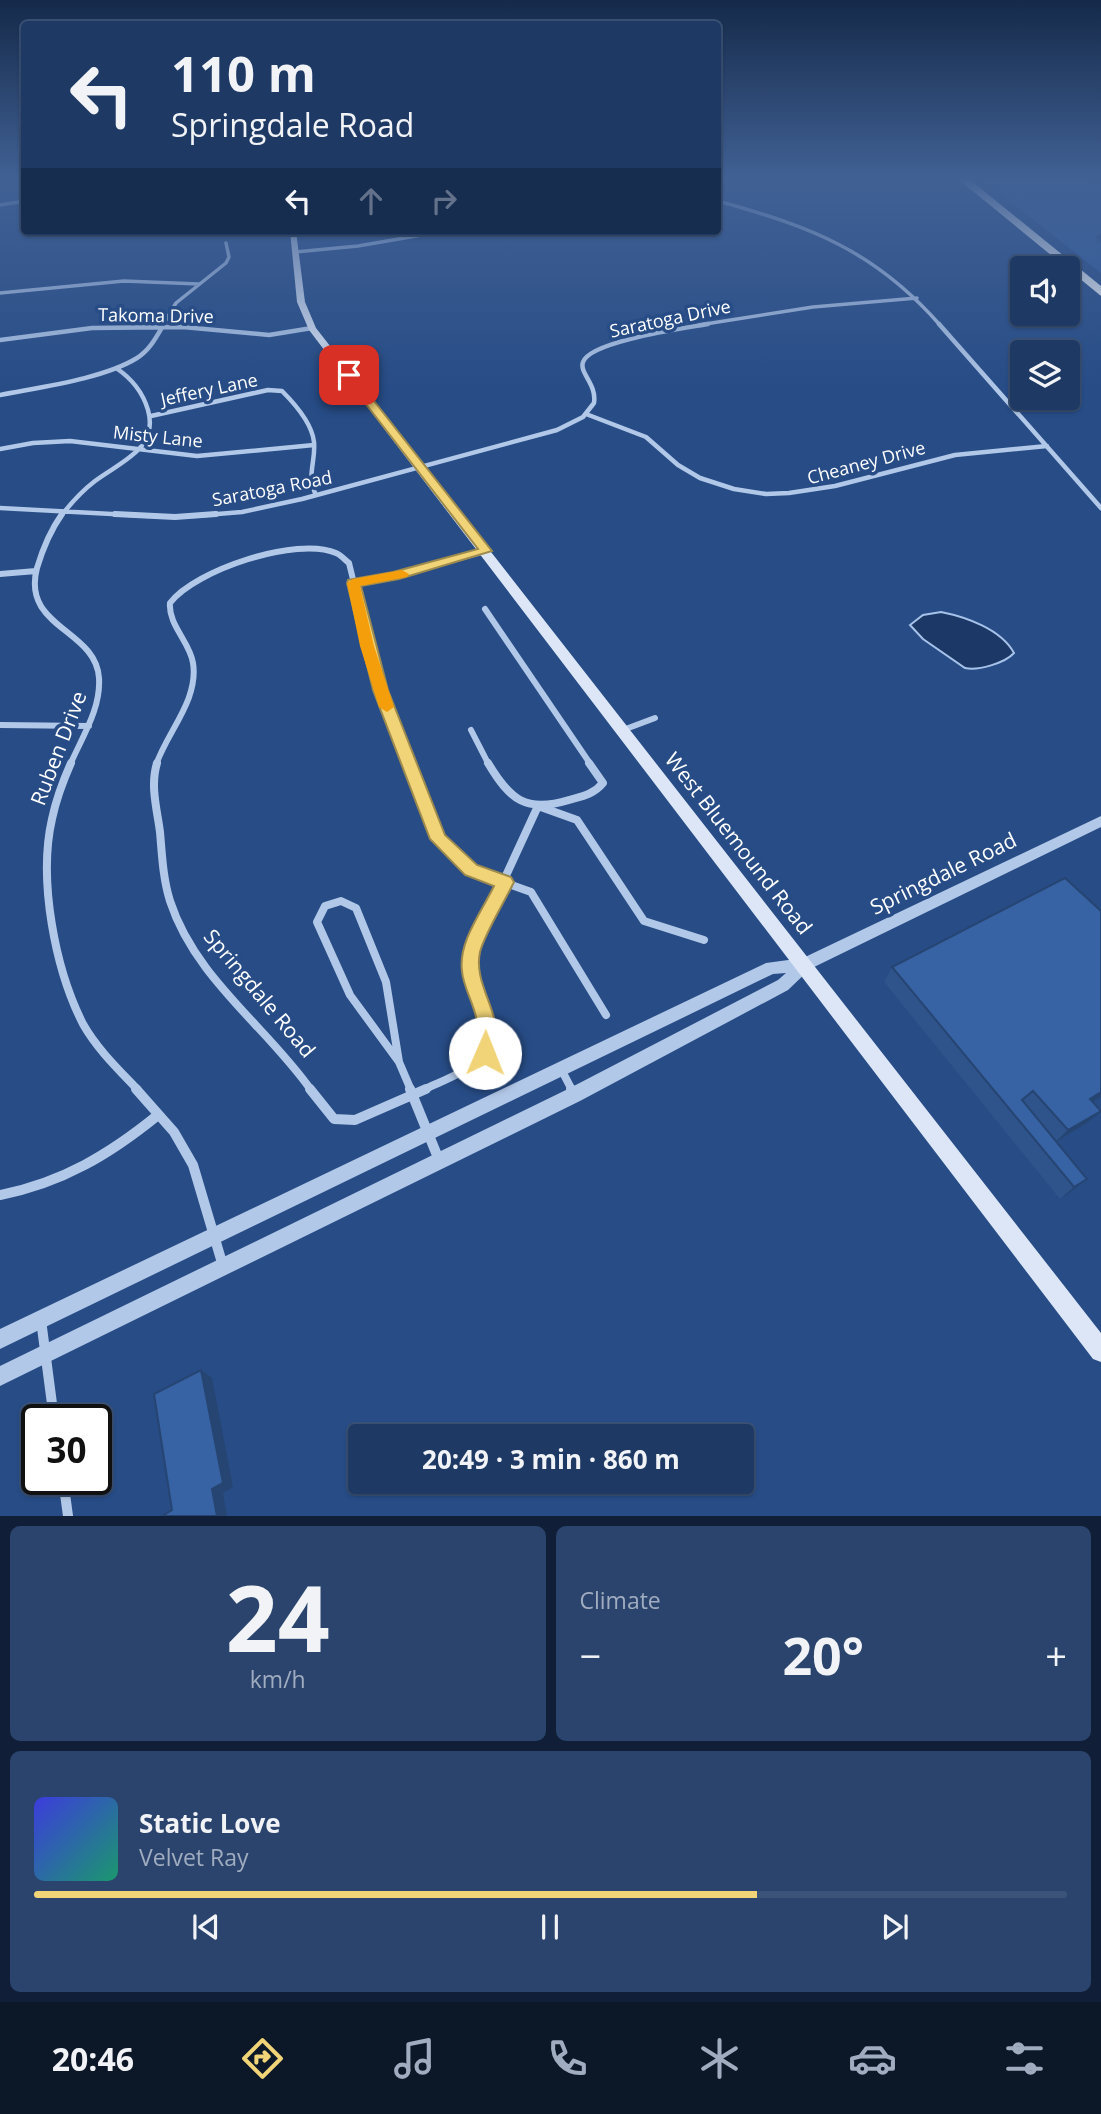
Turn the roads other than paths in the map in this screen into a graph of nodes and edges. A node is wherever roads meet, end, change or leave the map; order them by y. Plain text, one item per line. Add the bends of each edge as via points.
1 (227, 250) edge
2 (319, 250) edge
3 (849, 250) edge
4 (1049, 250) edge
5 (295, 252) joint
6 (199, 284) junction
7 (1080, 288) edge
8 (1101, 292) edge
9 (0, 293) edge
10 (917, 298) junction
11 (1101, 306) edge
12 (161, 327) junction
13 (312, 328) junction
14 (0, 340) edge
15 (117, 368) junction
16 (0, 396) edge
17 (586, 414) junction
18 (151, 416) junction
19 (314, 445) junction
20 (1047, 446) junction
21 (0, 449) edge
22 (140, 450) junction
23 (420, 468) junction
24 (316, 495) junction
25 (0, 508) edge
26 (1101, 508) edge
27 (64, 512) junction
28 (486, 551) junction
29 (36, 570) junction
30 (0, 574) edge
31 (353, 583) junction
32 (485, 609) dead end
33 (655, 718) dead end
34 (0, 725) edge
35 (89, 726) junction
36 (471, 730) dead end
37 (623, 730) junction
38 (538, 806) junction
39 (1101, 821) edge
40 (505, 882) junction
41 (704, 940) dead end
42 (805, 964) junction
43 (606, 1015) dead end
44 (399, 1062) junction
45 (561, 1069) junction
46 (412, 1095) junction
47 (574, 1095) junction
48 (158, 1115) junction
49 (428, 1133) junction
50 (440, 1160) junction
51 (0, 1195) edge
52 (214, 1236) junction
53 (223, 1267) junction
54 (41, 1319) junction
55 (0, 1339) edge
56 (1101, 1351) edge
57 (46, 1354) junction
58 (0, 1376) edge
59 (52, 1404) edge
60 (65, 1495) edge
61 (68, 1516) edge

1 - 6 street via 226,263
2 - 5 street
3 - 10 street
4 - 8 highway
5 - 13 main road, West Bluemound Road via 303,307
6 - 9 street via 146,279
6 - 12 street via 173,306
7 - 11 highway
10 - 17 street, Saratoga Drive via 782,310 603,347 587,355 582,366 595,392
10 - 20 street
12 - 13 street, Takoma Drive via 261,335
12 - 14 street, Takoma Drive via 79,328
12 - 15 street via 145,353
13 - 23 main road, West Bluemound Road
15 - 16 street
15 - 18 street via 138,386
17 - 20 street, Cheaney Drive via 637,432 701,478 764,494 817,491 949,456
17 - 23 street via 550,433
18 - 19 street, Jeffery Lane via 279,390 310,430
18 - 22 street via 152,432
19 - 22 street, Misty Lane via 208,456
19 - 24 street via 308,479
20 - 26 street
21 - 22 street, Misty Lane via 70,441
22 - 27 street, Ruben Drive via 90,484
23 - 24 street, Saratoga Road
23 - 28 main road, West Bluemound Road
24 - 27 street, Saratoga Road via 202,516
25 - 27 street, Saratoga Road
27 - 29 street, Ruben Drive via 48,535
28 - 31 street
28 - 37 main road, West Bluemound Road
29 - 30 street
29 - 35 street, Ruben Drive via 33,591 38,607 84,645 99,666 101,688
31 - 40 street, Springdale Road via 380,690 438,839 471,870
31 - 46 street, Springdale Road via 349,563 335,553 315,550 238,561 181,590 170,603 170,613 194,665 192,686 153,779 169,898 182,935 205,970 290,1062 334,1119 355,1120
32 - 38 street via 603,783 596,792
33 - 37 street
34 - 35 street
35 - 48 street, Ruben Drive via 61,786 48,844 47,868 62,971 80,1020 95,1043
36 - 38 street via 505,787 522,803
37 - 42 main road, West Bluemound Road
38 - 40 street, Springdale Road
38 - 41 street via 577,820 644,921
39 - 42 street, Springdale Road
40 - 43 street, Springdale Road via 531,891
40 - 46 street, Springdale Road via 471,953 471,972 486,1017 485,1053 473,1066
42 - 45 street, Springdale Road via 771,968
42 - 47 street, Springdale Road via 783,985
42 - 56 main road, West Bluemound Road
44 - 44 street via 386,982 356,908 341,901 325,906 317,922 350,995
44 - 46 street
45 - 47 street
45 - 49 street, Springdale Road
46 - 49 street
47 - 50 street, Springdale Road
48 - 51 street via 81,1170 46,1185
48 - 52 street, Ruben Drive via 193,1165
49 - 50 street
49 - 52 street, Springdale Road
50 - 53 street, Springdale Road
52 - 53 street, Ruben Drive
52 - 54 street, Springdale Road
53 - 57 street, Springdale Road
54 - 55 street, Springdale Road
54 - 57 street
57 - 58 street, Springdale Road
57 - 59 street
60 - 61 street

